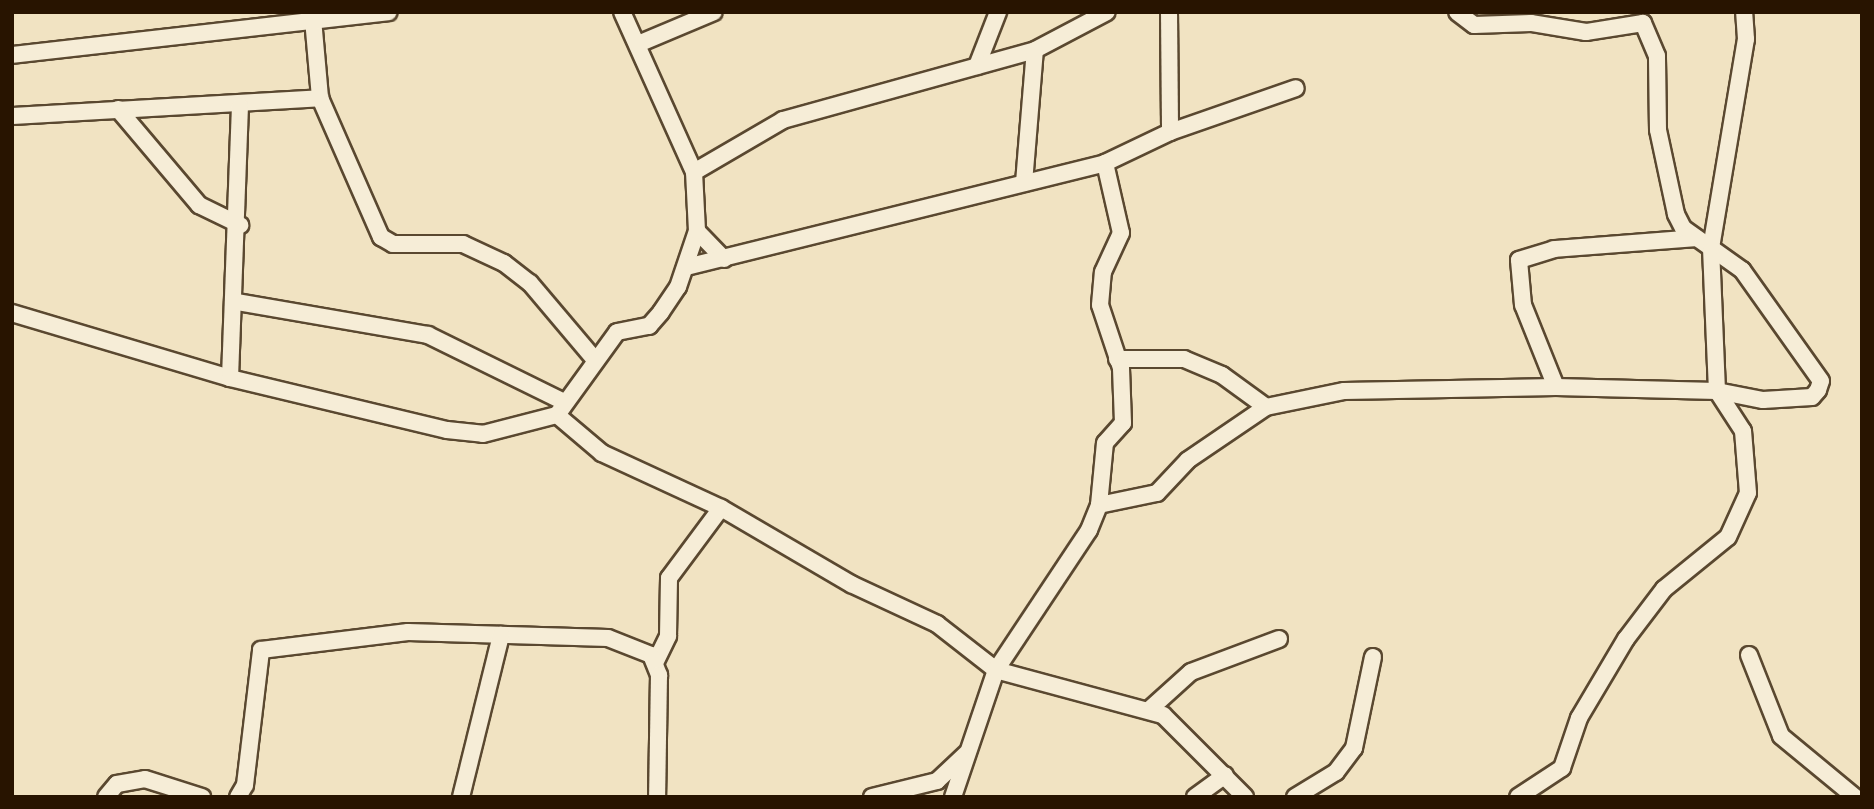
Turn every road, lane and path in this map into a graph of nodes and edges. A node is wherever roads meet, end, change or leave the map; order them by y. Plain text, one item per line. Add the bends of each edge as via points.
1 (389, 12) edge
2 (622, 12) edge
3 (714, 12) edge
4 (998, 12) edge
5 (1107, 12) edge
6 (1169, 12) edge
7 (1457, 12) edge
8 (1744, 12) edge
9 (313, 19) junction
10 (638, 44) junction
11 (1035, 50) junction
12 (13, 58) edge
13 (977, 66) junction
14 (1296, 88) dead end
15 (320, 98) junction
16 (240, 106) junction
17 (118, 109) junction
18 (12, 116) edge
19 (1170, 132) junction
20 (1105, 163) junction
21 (694, 173) junction
22 (1024, 183) junction
23 (240, 225) junction
24 (697, 231) junction
25 (1696, 237) junction
26 (1712, 247) junction
27 (724, 259) junction
28 (686, 267) junction
29 (237, 302) junction
30 (12, 313) edge
31 (1117, 359) junction
32 (595, 360) junction
33 (230, 378) junction
34 (1556, 387) junction
35 (1717, 391) junction
36 (1266, 407) junction
37 (561, 409) junction
38 (1098, 505) junction
39 (721, 508) junction
40 (501, 635) junction
41 (1279, 639) dead end
42 (1749, 655) dead end
43 (1373, 657) dead end
44 (656, 661) junction
45 (996, 670) junction
46 (1150, 709) junction
47 (968, 753) junction
48 (1225, 775) junction
49 (106, 797) edge
50 (202, 797) edge
51 (238, 797) edge
52 (461, 797) edge
53 (657, 797) edge
54 (873, 797) edge
55 (953, 797) edge
56 (1195, 797) edge
57 (1245, 797) edge
58 (1296, 797) edge
59 (1518, 797) edge
60 (1854, 797) edge

1 - 9 street
2 - 10 street
3 - 10 street
4 - 13 street
5 - 11 street
6 - 19 street
7 - 25 street via 1474,25 1531,23 1586,32 1643,23 1657,56 1658,130 1676,214
8 - 26 street via 1746,39
9 - 12 street
9 - 15 street
10 - 21 street
11 - 13 street
11 - 22 street
13 - 21 street via 783,120
14 - 19 street
15 - 16 street
15 - 32 street via 382,237 393,244 463,244 504,263 530,283
16 - 17 street
16 - 23 street
17 - 18 street
17 - 23 street via 199,205
19 - 20 street
20 - 22 street
20 - 31 street via 1121,233 1103,272 1100,305
21 - 24 street
22 - 27 street
23 - 29 street
24 - 27 street
24 - 28 street
25 - 26 street
25 - 34 street via 1554,249 1519,260 1523,305
26 - 35 street
26 - 35 street via 1742,270 1821,380 1812,397 1763,400
27 - 28 street
28 - 32 street via 653,323 617,332
29 - 33 street
29 - 37 street via 428,335
30 - 33 street
31 - 36 street via 1184,359 1222,375
31 - 38 street via 1126,400 1123,422 1105,443
32 - 37 street
33 - 37 street via 447,430 483,434
34 - 35 street
34 - 36 street via 1345,391
35 - 59 street via 1743,431 1748,493 1738,522 1664,589 1626,639 1579,718 1562,768
36 - 38 street via 1188,460 1157,493
37 - 39 street via 602,453
38 - 45 street via 1062,578
39 - 44 street via 669,578 668,636
39 - 45 street via 851,584 937,624
40 - 44 street via 608,638 631,643
40 - 51 street via 408,632 261,650 245,785
40 - 52 street
41 - 46 street via 1191,672
42 - 60 street via 1781,736
43 - 58 street via 1354,748 1336,772
44 - 53 street
45 - 46 street
45 - 47 street
46 - 48 street
47 - 54 street via 937,781
47 - 55 street
48 - 56 street
48 - 57 street
49 - 50 street via 117,784 137,779

